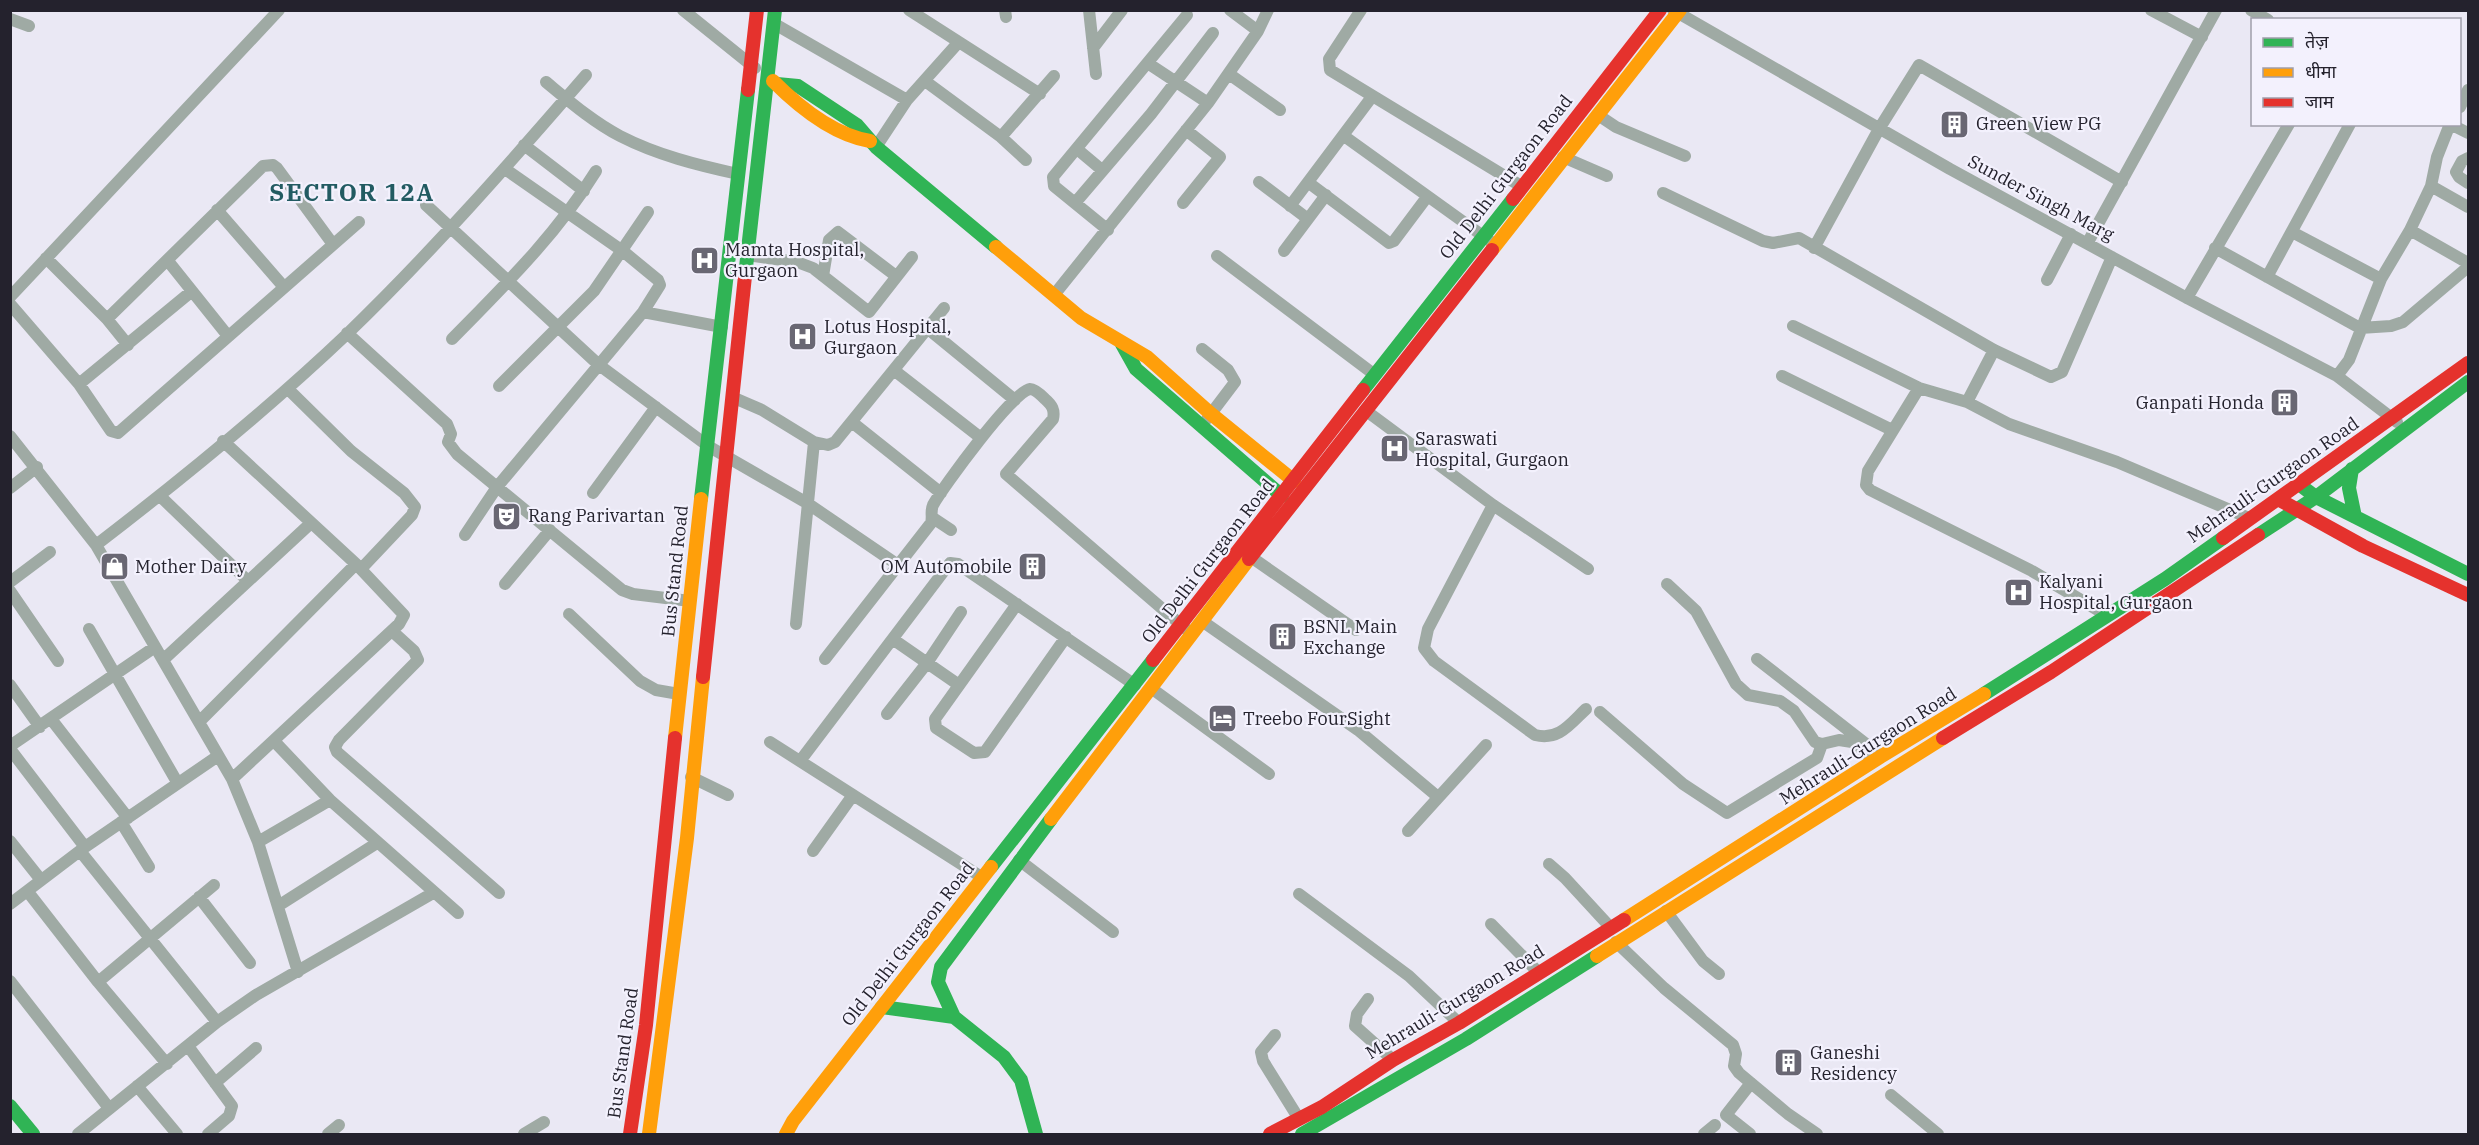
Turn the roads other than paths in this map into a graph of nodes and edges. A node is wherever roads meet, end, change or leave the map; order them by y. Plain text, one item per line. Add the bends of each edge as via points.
1 (279, 10) edge
2 (683, 10) edge
3 (757, 10) edge
4 (909, 10) edge
5 (1089, 10) edge
6 (1122, 10) edge
7 (1230, 10) edge
8 (1268, 10) edge
9 (1361, 10) edge
10 (1660, 10) edge
11 (2151, 10) edge
12 (2216, 10) edge
13 (2251, 10) edge
14 (1677, 12) edge
15 (1187, 15) dead end
16 (774, 17) edge
17 (2265, 18) edge
18 (10, 19) edge
19 (29, 26) dead end
20 (1258, 31) junction
21 (1213, 33) dead end
22 (2202, 37) junction
23 (957, 44) junction
24 (1093, 48) junction
25 (1149, 64) junction
26 (751, 66) junction
27 (1096, 74) dead end
28 (586, 75) dead end
29 (1229, 75) junction
30 (1054, 76) dead end
31 (772, 80) junction
32 (925, 81) junction
33 (546, 82) dead end
34 (1176, 82) junction
35 (2469, 90) edge
36 (1040, 94) junction
37 (1371, 98) junction
38 (566, 99) junction
39 (907, 100) junction
40 (1208, 104) junction
41 (2461, 105) edge
42 (1280, 110) dead end
43 (1598, 115) junction
44 (2288, 126) edge
45 (2349, 126) edge
46 (2449, 126) edge
47 (2454, 126) edge
48 (1879, 129) junction
49 (1186, 130) junction
50 (2469, 133) edge
51 (1001, 136) junction
52 (1344, 136) junction
53 (873, 144) junction
54 (524, 145) junction
55 (1077, 149) junction
56 (1685, 156) dead end
57 (1563, 157) junction
58 (2437, 157) junction
59 (2469, 158) edge
60 (1026, 160) dead end
61 (505, 169) junction
62 (2457, 169) junction
63 (1102, 170) junction
64 (596, 171) dead end
65 (738, 174) junction
66 (1606, 176) dead end
67 (1259, 182) dead end
68 (2122, 182) junction
69 (1309, 183) junction
70 (2469, 183) edge
71 (1521, 186) junction
72 (2431, 186) junction
73 (584, 191) junction
74 (1663, 194) dead end
75 (1326, 195) junction
76 (1427, 197) junction
77 (1075, 203) junction
78 (1183, 203) dead end
79 (426, 205) dead end
80 (1290, 206) junction
81 (2469, 207) edge
82 (217, 210) junction
83 (648, 212) dead end
84 (568, 214) junction
85 (1308, 219) junction
86 (358, 222) dead end
87 (450, 228) junction
88 (1107, 230) junction
89 (2410, 230) junction
90 (2292, 232) junction
91 (2071, 234) junction
92 (1483, 236) junction
93 (2088, 242) junction
94 (332, 243) junction
95 (1496, 245) junction
96 (1814, 248) junction
97 (2215, 248) junction
98 (1284, 250) dead end
99 (624, 252) junction
100 (747, 255) junction
101 (1217, 256) dead end
102 (912, 257) dead end
103 (2112, 257) junction
104 (46, 258) junction
105 (168, 261) junction
106 (2469, 265) edge
107 (823, 276) junction
108 (896, 276) junction
109 (2267, 277) junction
110 (2381, 279) junction
111 (2047, 280) dead end
112 (508, 282) junction
113 (283, 286) junction
114 (192, 291) junction
115 (1054, 295) junction
116 (10, 297) edge
117 (2187, 298) junction
118 (10, 304) edge
119 (944, 308) dead end
120 (643, 312) junction
121 (107, 319) junction
122 (1793, 326) dead end
123 (722, 327) junction
124 (558, 328) junction
125 (927, 328) junction
126 (2360, 328) junction
127 (347, 333) junction
128 (228, 336) junction
129 (452, 339) dead end
130 (1122, 344) junction
131 (128, 345) junction
132 (1202, 349) dead end
133 (1994, 350) junction
134 (2469, 363) edge
135 (599, 364) junction
136 (895, 371) junction
137 (1375, 375) junction
138 (1782, 376) dead end
139 (2337, 376) junction
140 (2469, 382) edge
141 (79, 384) junction
142 (499, 386) dead end
143 (1919, 388) junction
144 (288, 389) junction
145 (732, 397) junction
146 (1015, 400) junction
147 (1967, 402) junction
148 (656, 406) junction
149 (1365, 410) junction
150 (1210, 413) junction
151 (2392, 417) junction
152 (853, 423) junction
153 (1201, 427) junction
154 (2405, 429) junction
155 (1892, 430) junction
156 (10, 436) edge
157 (981, 438) junction
158 (224, 441) junction
159 (814, 442) junction
160 (708, 446) junction
161 (725, 454) junction
162 (37, 467) junction
163 (2352, 469) junction
164 (1294, 481) junction
165 (2300, 485) junction
166 (498, 487) junction
167 (10, 488) edge
168 (593, 493) dead end
169 (941, 493) junction
170 (160, 496) junction
171 (1282, 496) junction
172 (2316, 497) junction
173 (2278, 499) junction
174 (807, 503) junction
175 (1493, 505) junction
176 (2295, 510) junction
177 (2355, 517) junction
178 (933, 518) junction
179 (2249, 518) junction
180 (310, 523) junction
181 (550, 530) junction
182 (951, 530) dead end
183 (465, 535) dead end
184 (96, 545) junction
185 (51, 552) dead end
186 (1251, 557) junction
187 (898, 565) junction
188 (359, 567) junction
189 (1588, 569) dead end
190 (2469, 574) edge
191 (248, 581) junction
192 (10, 582) edge
193 (505, 584) dead end
194 (1667, 584) dead end
195 (10, 591) edge
196 (2469, 595) edge
197 (690, 601) junction
198 (1017, 603) junction
199 (961, 612) dead end
200 (569, 614) dead end
201 (2108, 616) junction
202 (1202, 621) junction
203 (796, 624) dead end
204 (89, 629) dead end
205 (1187, 630) junction
206 (1356, 630) dead end
207 (392, 631) junction
208 (1066, 637) junction
209 (894, 640) junction
210 (154, 646) junction
211 (825, 659) dead end
212 (1757, 659) dead end
213 (163, 660) junction
214 (58, 661) dead end
215 (927, 663) junction
216 (117, 675) junction
217 (10, 685) edge
218 (959, 685) junction
219 (1135, 685) junction
220 (1151, 687) junction
221 (679, 694) junction
222 (1586, 709) dead end
223 (1600, 712) dead end
224 (887, 714) dead end
225 (51, 719) junction
226 (200, 721) junction
227 (40, 727) junction
228 (274, 741) junction
229 (770, 742) dead end
230 (1822, 744) junction
231 (1486, 745) dead end
232 (10, 748) edge
233 (218, 756) junction
234 (1880, 757) junction
235 (800, 762) junction
236 (1895, 767) junction
237 (1269, 774) dead end
238 (691, 777) junction
239 (232, 779) junction
240 (177, 782) junction
241 (728, 795) dead end
242 (853, 795) junction
243 (1438, 797) junction
244 (330, 800) junction
245 (124, 820) junction
246 (1408, 831) dead end
247 (666, 834) junction
248 (687, 838) junction
249 (1014, 838) junction
250 (10, 841) edge
251 (258, 842) junction
252 (377, 843) junction
253 (1028, 848) junction
254 (82, 849) junction
255 (813, 850) dead end
256 (1019, 860) junction
257 (1549, 864) dead end
258 (149, 867) dead end
259 (983, 878) junction
260 (42, 880) junction
261 (213, 885) dead end
262 (27, 892) junction
263 (433, 893) junction
264 (499, 893) dead end
265 (1299, 894) dead end
266 (199, 897) junction
267 (10, 903) edge
268 (278, 906) junction
269 (1666, 911) junction
270 (458, 914) dead end
271 (1491, 924) dead end
272 (1611, 928) junction
273 (1113, 932) dead end
274 (148, 938) junction
275 (1616, 942) junction
276 (1559, 960) junction
277 (250, 963) dead end
278 (298, 972) junction
279 (1570, 972) junction
280 (1539, 973) junction
281 (1719, 974) dead end
282 (10, 981) edge
283 (98, 982) junction
284 (1368, 999) dead end
285 (882, 1007) junction
286 (954, 1017) junction
287 (217, 1022) junction
288 (1459, 1023) junction
289 (1275, 1035) dead end
290 (188, 1046) junction
291 (256, 1048) dead end
292 (1393, 1060) junction
293 (167, 1064) junction
294 (215, 1083) junction
295 (1751, 1083) junction
296 (137, 1086) junction
297 (1891, 1095) dead end
298 (10, 1106) edge
299 (109, 1108) junction
300 (1299, 1119) junction
301 (544, 1122) dead end
302 (339, 1125) dead end
303 (1715, 1125) dead end
304 (33, 1134) edge
305 (78, 1134) edge
306 (177, 1134) edge
307 (208, 1134) edge
308 (328, 1134) edge
309 (524, 1134) edge
310 (630, 1134) edge
311 (649, 1134) edge
312 (786, 1134) edge
313 (1036, 1134) edge
314 (1270, 1134) edge
315 (1302, 1134) edge
316 (1704, 1134) edge
317 (1750, 1134) edge
318 (1817, 1134) edge
319 (1938, 1134) edge

1 - 104 street
2 - 26 street
3 - 26 main road, Bus Stand Road
4 - 23 street
5 - 24 street
6 - 24 street
7 - 20 street
8 - 20 street
9 - 37 street via 1328,65
10 - 71 main road, Old Delhi Gurgaon Road
11 - 22 street
12 - 22 street
13 - 17 street
14 - 43 main road, Old Delhi Gurgaon Road
14 - 48 street, Sunder Singh Marg
15 - 25 street
16 - 31 main road, Bus Stand Road
16 - 39 street
18 - 19 street
20 - 29 street
21 - 34 street
22 - 68 street
23 - 32 street
23 - 36 street
24 - 27 street
25 - 34 street
25 - 55 street
26 - 31 street
26 - 65 main road, Bus Stand Road
28 - 38 street
29 - 40 street
29 - 42 street
30 - 36 street
31 - 53 main road via 798,86 857,125
31 - 100 main road, Bus Stand Road
32 - 39 street
32 - 51 street
33 - 38 street
34 - 40 street
34 - 63 street
35 - 41 street
36 - 51 street
37 - 52 street
37 - 71 street
38 - 54 street
38 - 65 street via 619,136 677,160
39 - 53 street
40 - 49 street
43 - 56 street via 1616,127
43 - 57 main road, Old Delhi Gurgaon Road
44 - 97 street
45 - 90 street
46 - 58 street
47 - 50 street
48 - 68 street via 1919,65
48 - 91 street, Sunder Singh Marg
48 - 96 street
49 - 78 street via 1220,157
49 - 88 street
51 - 60 street
52 - 69 street
52 - 76 street
53 - 115 main road
54 - 61 street
54 - 73 street
55 - 63 street
55 - 77 street via 1051,181
57 - 66 street
57 - 95 main road, Old Delhi Gurgaon Road
58 - 62 street
58 - 72 street
59 - 62 street
61 - 84 street
61 - 87 street
62 - 70 street via 2459,177
63 - 77 street
64 - 73 street
65 - 123 main road, Bus Stand Road
67 - 80 street
68 - 93 street
69 - 75 street
69 - 80 street
71 - 92 main road, Old Delhi Gurgaon Road
72 - 81 street
72 - 89 street
73 - 84 street
74 - 96 street via 1763,241 1799,238
75 - 76 street via 1389,243
75 - 85 street
76 - 92 street
77 - 88 street
79 - 87 street
80 - 85 street
82 - 94 street via 259,169 273,165
82 - 105 street
82 - 113 street
83 - 99 street
84 - 99 street
84 - 112 street
85 - 98 street
86 - 94 street
87 - 112 street
87 - 127 street
88 - 115 street
89 - 106 street
89 - 110 street
90 - 109 street
90 - 110 street
91 - 93 street, Sunder Singh Marg
91 - 111 street
92 - 95 street
92 - 137 main road, Old Delhi Gurgaon Road
93 - 103 street, Sunder Singh Marg
94 - 113 street
95 - 149 main road, Old Delhi Gurgaon Road
96 - 133 street
97 - 109 street
97 - 117 street
99 - 120 street via 658,280 659,290
99 - 124 street
100 - 107 street via 797,262
100 - 145 main road, Bus Stand Road
101 - 137 street
102 - 108 street
103 - 117 street, Sunder Singh Marg
103 - 133 street via 2062,372 2051,377
104 - 116 street
104 - 121 street
105 - 114 street
105 - 121 street
106 - 126 street via 2403,322
107 - 108 street via 870,312
107 - 108 street via 829,240 838,232
109 - 126 street
110 - 126 street
112 - 124 street
112 - 129 street
113 - 128 street
114 - 128 street
114 - 131 street
115 - 130 main road
117 - 139 street, Sunder Singh Marg
118 - 141 street
119 - 125 street
120 - 123 street
120 - 135 street
121 - 131 street
122 - 143 street
123 - 160 main road, Bus Stand Road
124 - 135 street
124 - 142 street
125 - 136 street
125 - 146 street
126 - 139 street via 2349,360
127 - 144 street
127 - 166 street via 447,424 451,429 450,447
128 - 141 street via 118,433 111,431
130 - 150 main road via 1147,357
130 - 153 main road via 1136,369
131 - 141 street
132 - 150 street via 1228,370 1235,382
133 - 147 street
134 - 151 main road, Mehrauli-Gurgaon Road
135 - 148 street
135 - 166 street
136 - 152 street
136 - 157 street
137 - 164 main road, Old Delhi Gurgaon Road
138 - 155 street
139 - 151 street, Sunder Singh Marg
140 - 154 main road, Mehrauli-Gurgaon Road
143 - 147 street
143 - 155 street
144 - 158 street
144 - 188 street via 351,451 405,493 415,507 412,515
145 - 159 street
145 - 161 main road, Bus Stand Road
146 - 157 street
146 - 205 street via 1033,389 1048,401 1054,413 1006,474
147 - 179 street via 2009,424 2117,462
148 - 160 street
148 - 168 street
149 - 175 street
149 - 186 main road, Old Delhi Gurgaon Road
150 - 153 street
150 - 164 main road
151 - 154 street, Sunder Singh Marg
151 - 165 main road, Mehrauli-Gurgaon Road
152 - 159 street via 835,442
152 - 169 street
153 - 171 main road
154 - 163 main road, Mehrauli-Gurgaon Road
155 - 201 street via 1868,471 1866,485 1870,490 2032,571
156 - 162 street
157 - 169 street
158 - 170 street
158 - 180 street
159 - 174 street
160 - 161 street
160 - 197 main road, Bus Stand Road
161 - 174 street
161 - 238 main road, Bus Stand Road
162 - 167 street
162 - 184 street
163 - 172 main road, Mehrauli-Gurgaon Road
163 - 177 main road via 2349,488
164 - 171 main road, Old Delhi Gurgaon Road
165 - 172 main road
165 - 173 main road, Mehrauli-Gurgaon Road
166 - 181 street
166 - 183 street
169 - 178 street via 932,509
170 - 184 street
170 - 191 street
171 - 205 main road, Old Delhi Gurgaon Road
172 - 176 main road, Mehrauli-Gurgaon Road
172 - 177 main road
173 - 176 main road
173 - 179 main road, Mehrauli-Gurgaon Road
174 - 187 street
174 - 203 street
175 - 189 street
175 - 222 street via 1428,629 1424,648 1434,661 1535,735 1548,738 1561,733
176 - 196 main road
176 - 236 main road, Mehrauli-Gurgaon Road via 2051,672
177 - 190 main road
178 - 182 street
178 - 187 street
179 - 201 main road, Mehrauli-Gurgaon Road
180 - 188 street
180 - 191 street
181 - 193 street
181 - 197 street via 627,592
184 - 210 street
185 - 192 street
186 - 202 main road, Old Delhi Gurgaon Road
186 - 206 street
187 - 211 street
188 - 207 street via 404,615
188 - 226 street
191 - 213 street
194 - 230 street via 1696,611 1736,684 1748,695 1780,701 1794,711 1815,742
195 - 214 street
197 - 221 main road, Bus Stand Road
198 - 208 street
198 - 209 street via 958,564 950,563
198 - 218 street
199 - 215 street
200 - 221 street via 648,687
201 - 234 main road, Mehrauli-Gurgaon Road
202 - 205 main road, Old Delhi Gurgaon Road
202 - 243 street via 1358,730
204 - 216 street
205 - 219 main road, Old Delhi Gurgaon Road
205 - 220 main road, Old Delhi Gurgaon Road
207 - 228 street
207 - 264 street via 414,651 418,660 339,740 337,752
208 - 218 street via 981,754 934,724
208 - 219 street
209 - 215 street
209 - 235 street
210 - 213 street
210 - 216 street
212 - 234 street via 1864,740
213 - 226 street
215 - 218 street
215 - 224 street
216 - 225 street
216 - 240 street
217 - 227 street
219 - 249 main road, Old Delhi Gurgaon Road
220 - 237 street
220 - 253 main road, Old Delhi Gurgaon Road
221 - 247 main road, Bus Stand Road
223 - 230 street via 1683,784 1726,813 1817,758
225 - 227 street
225 - 245 street
226 - 233 street
227 - 232 street
228 - 239 street
228 - 244 street
229 - 235 street
230 - 234 street via 1851,742
231 - 243 street
232 - 254 street
233 - 239 street
233 - 240 street
234 - 236 main road
234 - 272 main road, Mehrauli-Gurgaon Road
235 - 242 street
236 - 269 main road, Mehrauli-Gurgaon Road
238 - 241 street
238 - 248 main road, Bus Stand Road
239 - 251 street
240 - 245 street
242 - 255 street
242 - 259 street
243 - 246 street
244 - 251 street
244 - 252 street
245 - 254 street
245 - 258 street
247 - 248 main road
247 - 310 main road, Bus Stand Road
248 - 311 main road, Bus Stand Road
249 - 253 main road
249 - 259 main road, Old Delhi Gurgaon Road
250 - 260 street
251 - 268 street
252 - 263 street
252 - 268 street
253 - 256 main road, Old Delhi Gurgaon Road
254 - 260 street
254 - 274 street
256 - 273 street
256 - 286 main road, Old Delhi Gurgaon Road via 941,967 938,982
257 - 272 street
259 - 285 main road, Old Delhi Gurgaon Road
260 - 262 street
261 - 266 street
262 - 267 street
262 - 283 street
263 - 270 street
263 - 278 street
265 - 288 street via 1409,976
266 - 274 street
266 - 277 street
268 - 278 street
269 - 275 main road, Mehrauli-Gurgaon Road
269 - 281 street via 1703,962
271 - 280 street
272 - 276 main road, Mehrauli-Gurgaon Road
274 - 283 street
274 - 287 street
275 - 279 main road, Mehrauli-Gurgaon Road
275 - 295 street via 1733,1045 1735,1069
276 - 279 main road
276 - 280 main road, Mehrauli-Gurgaon Road
278 - 287 street
279 - 315 main road, Mehrauli-Gurgaon Road via 1447,1050
280 - 288 main road, Mehrauli-Gurgaon Road
282 - 299 street
283 - 293 street
284 - 292 street via 1357,1014 1355,1026
285 - 286 main road
285 - 312 main road, Old Delhi Gurgaon Road
286 - 313 main road via 1015,1069
287 - 290 street
288 - 292 main road, Mehrauli-Gurgaon Road
289 - 300 street via 1261,1052 1263,1060
290 - 293 street
290 - 294 street
291 - 294 street
292 - 300 main road, Mehrauli-Gurgaon Road
293 - 296 street
294 - 307 street via 233,1111
295 - 317 street via 1726,1115
295 - 318 street
296 - 299 street
296 - 306 street
297 - 319 street
298 - 304 main road
299 - 305 street
300 - 314 main road, Mehrauli-Gurgaon Road
301 - 309 street
302 - 308 street
303 - 316 street

